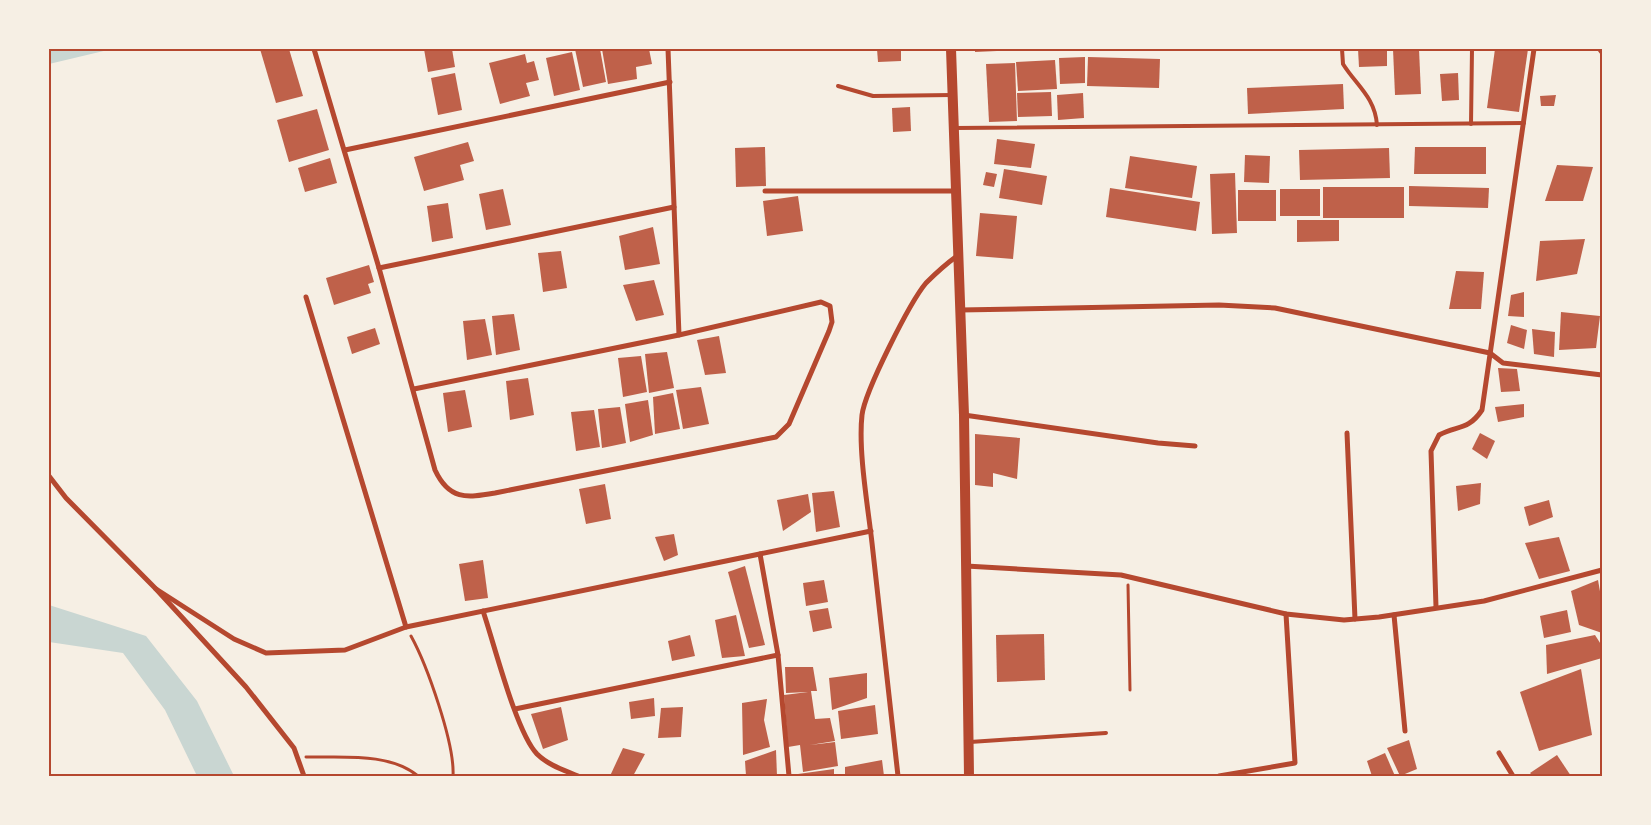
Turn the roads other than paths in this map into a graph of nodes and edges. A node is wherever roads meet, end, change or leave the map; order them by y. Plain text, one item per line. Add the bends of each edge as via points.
1 (314, 49) edge
2 (668, 49) edge
3 (951, 49) edge
4 (1342, 49) edge
5 (1472, 49) edge
6 (1534, 49) edge
7 (1599, 49) edge
8 (1602, 52) edge
9 (670, 82) junction
10 (838, 86) dead end
11 (952, 95) junction
12 (1524, 123) junction
13 (1377, 124) junction
14 (1471, 124) junction
15 (953, 128) junction
16 (345, 150) junction
17 (765, 190) dead end
18 (955, 191) junction
19 (674, 207) junction
20 (957, 256) junction
21 (380, 268) junction
22 (306, 297) dead end
23 (959, 310) junction
24 (679, 335) junction
25 (1490, 353) junction
26 (1602, 375) edge
27 (414, 389) junction
28 (964, 415) junction
29 (1347, 433) dead end
30 (1196, 446) dead end
31 (49, 476) edge
32 (871, 531) junction
33 (760, 554) junction
34 (966, 566) junction
35 (1602, 570) edge
36 (156, 589) junction
37 (1436, 608) junction
38 (483, 611) junction
39 (1286, 614) junction
40 (1394, 615) junction
41 (1355, 619) junction
42 (406, 627) junction
43 (778, 655) junction
44 (515, 709) junction
45 (1405, 731) dead end
46 (1106, 733) dead end
47 (968, 742) junction
48 (1499, 753) dead end
49 (304, 776) edge
50 (578, 776) edge
51 (789, 776) edge
52 (898, 776) edge
53 (969, 776) edge
54 (1219, 776) edge
55 (1513, 776) edge

1 - 16 street
2 - 9 street
3 - 11 main road
4 - 13 lane via 1343,64 1358,80 1376,112
5 - 14 lane
6 - 12 street
7 - 8 lane
9 - 16 street
9 - 19 street
10 - 11 lane via 872,96
11 - 15 main road
12 - 14 lane
12 - 25 street
13 - 14 lane
13 - 15 lane
15 - 18 main road
16 - 21 street
17 - 18 street
18 - 20 main road
19 - 21 street
19 - 24 street
20 - 23 main road
20 - 32 street via 925,284 912,304 865,403 862,443
21 - 27 street
22 - 42 street
23 - 25 street via 1220,305 1275,308
23 - 28 main road
24 - 27 street
24 - 27 street via 821,302 830,306 832,322 789,424 769,439 463,497 441,482 435,470
25 - 26 street via 1502,363
25 - 37 street via 1482,410 1466,426 1439,435 1431,451
28 - 30 street
28 - 34 main road
29 - 41 street
31 - 36 street via 66,498
32 - 33 street
32 - 52 street
33 - 38 street
33 - 43 street
34 - 39 street via 1072,570 1128,576
34 - 47 main road
35 - 37 street via 1484,601
36 - 42 street via 234,639 266,653 345,650
36 - 49 street via 246,687 285,735 298,756
37 - 40 street
38 - 42 street
38 - 44 street
39 - 41 street
39 - 54 street via 1295,763
40 - 41 street
40 - 45 street
43 - 44 street
43 - 51 street
44 - 50 street via 529,744 538,754 547,762
46 - 47 lane
47 - 53 main road
48 - 55 street

